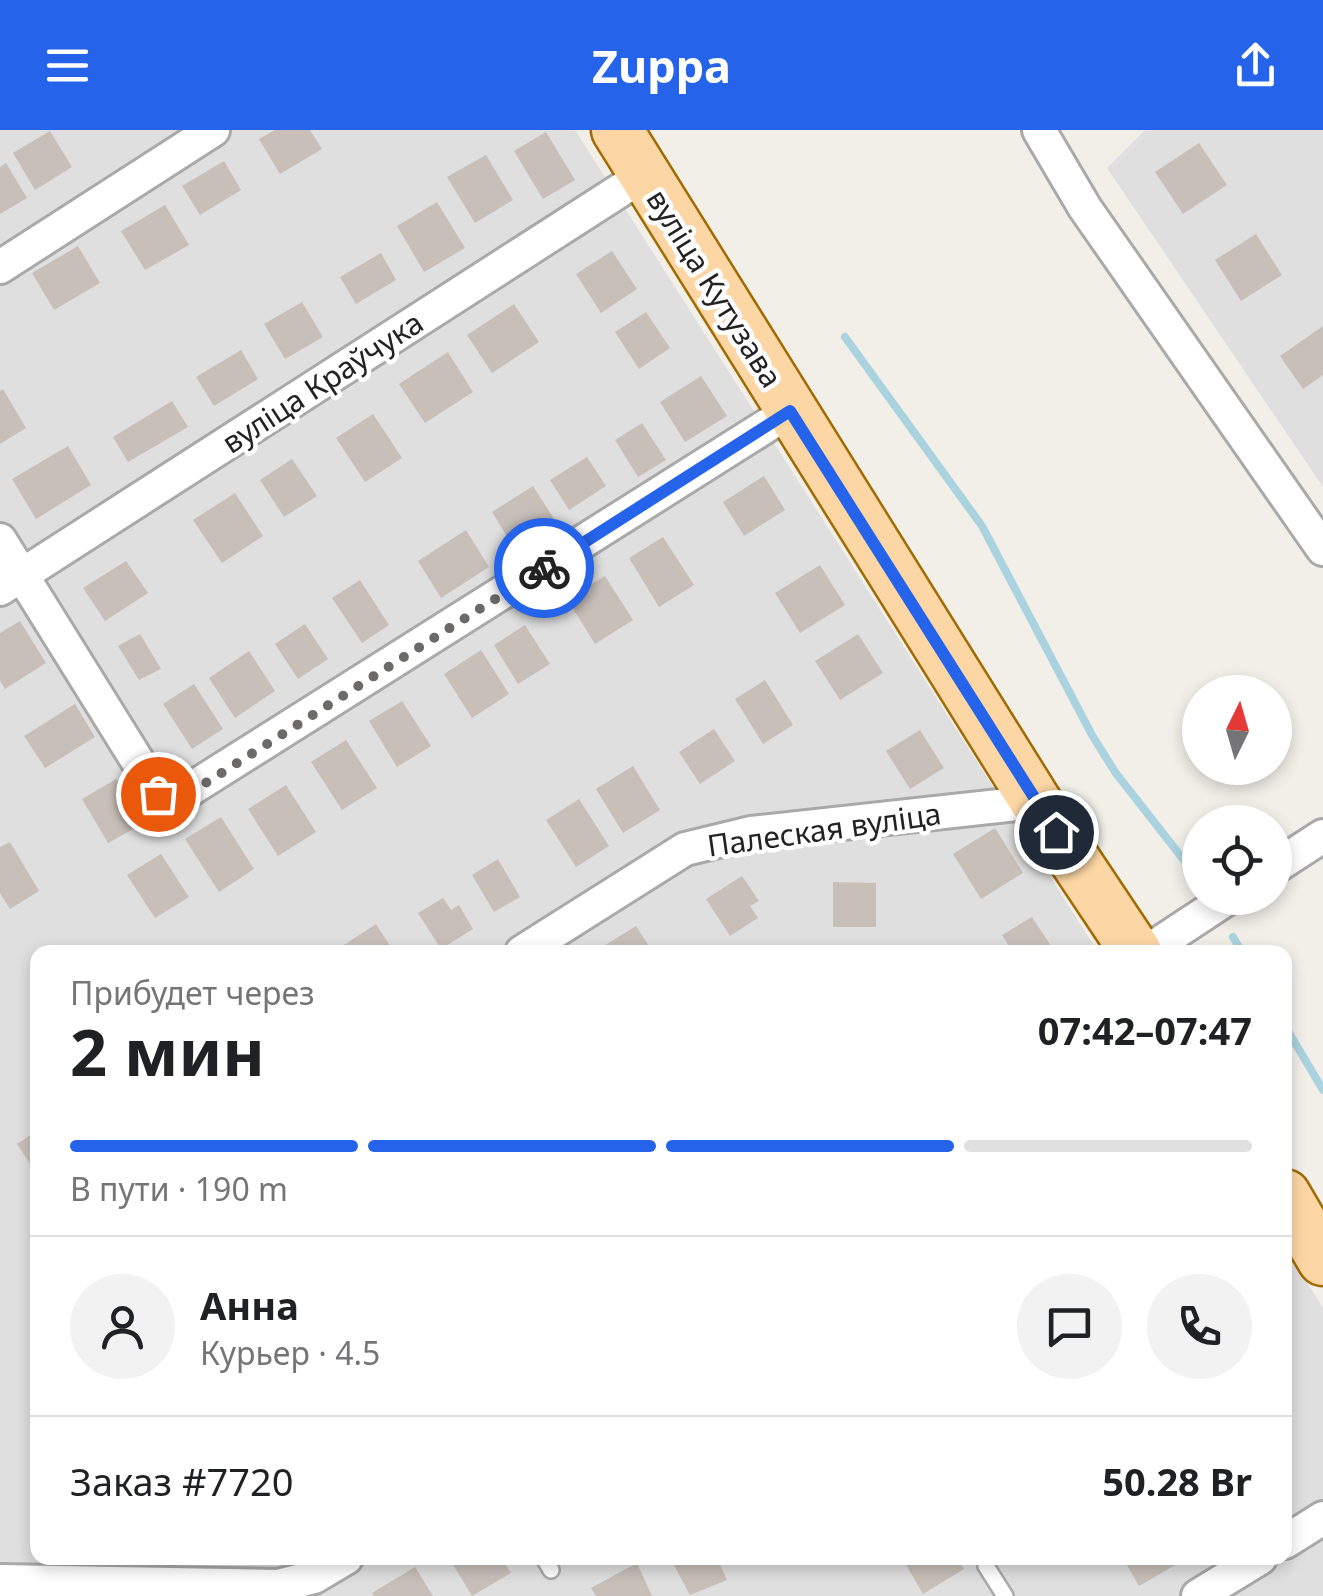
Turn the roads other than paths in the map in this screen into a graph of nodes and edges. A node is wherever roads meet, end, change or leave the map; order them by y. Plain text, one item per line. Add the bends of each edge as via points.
1 (212, 130) edge
2 (617, 130) edge
3 (1039, 130) edge
4 (644, 174) junction
5 (0, 267) edge
6 (790, 411) junction
7 (0, 540) edge
8 (1323, 549) edge
9 (11, 582) edge
10 (1036, 802) junction
11 (1323, 836) edge
12 (1292, 857) edge
13 (1202, 915) edge
14 (539, 945) edge
15 (1131, 945) edge
16 (1157, 945) edge
17 (1292, 1207) edge
18 (1323, 1260) edge
19 (1323, 1518) edge
20 (1292, 1538) edge
21 (340, 1565) edge
22 (1247, 1565) edge
23 (986, 1566) dead end
24 (92, 1580) edge
25 (0, 1581) edge
26 (1210, 1584) edge
27 (320, 1586) edge
28 (1005, 1596) edge

1 - 5 street
2 - 4 main road, вуліца Кутузава
3 - 8 street via 1085,208
4 - 6 main road, вуліца Кутузава
4 - 9 street, вуліца Краўчука
6 - 9 street via 175,800 158,794
6 - 10 main road, вуліца Кутузава
7 - 9 street
10 - 14 street, Палеская вуліца via 752,833 685,849
10 - 15 main road, вуліца Кутузава
11 - 12 street
13 - 16 street
17 - 18 main road
19 - 20 street
21 - 27 street
22 - 26 street
23 - 28 lane
24 - 25 street
24 - 27 street

